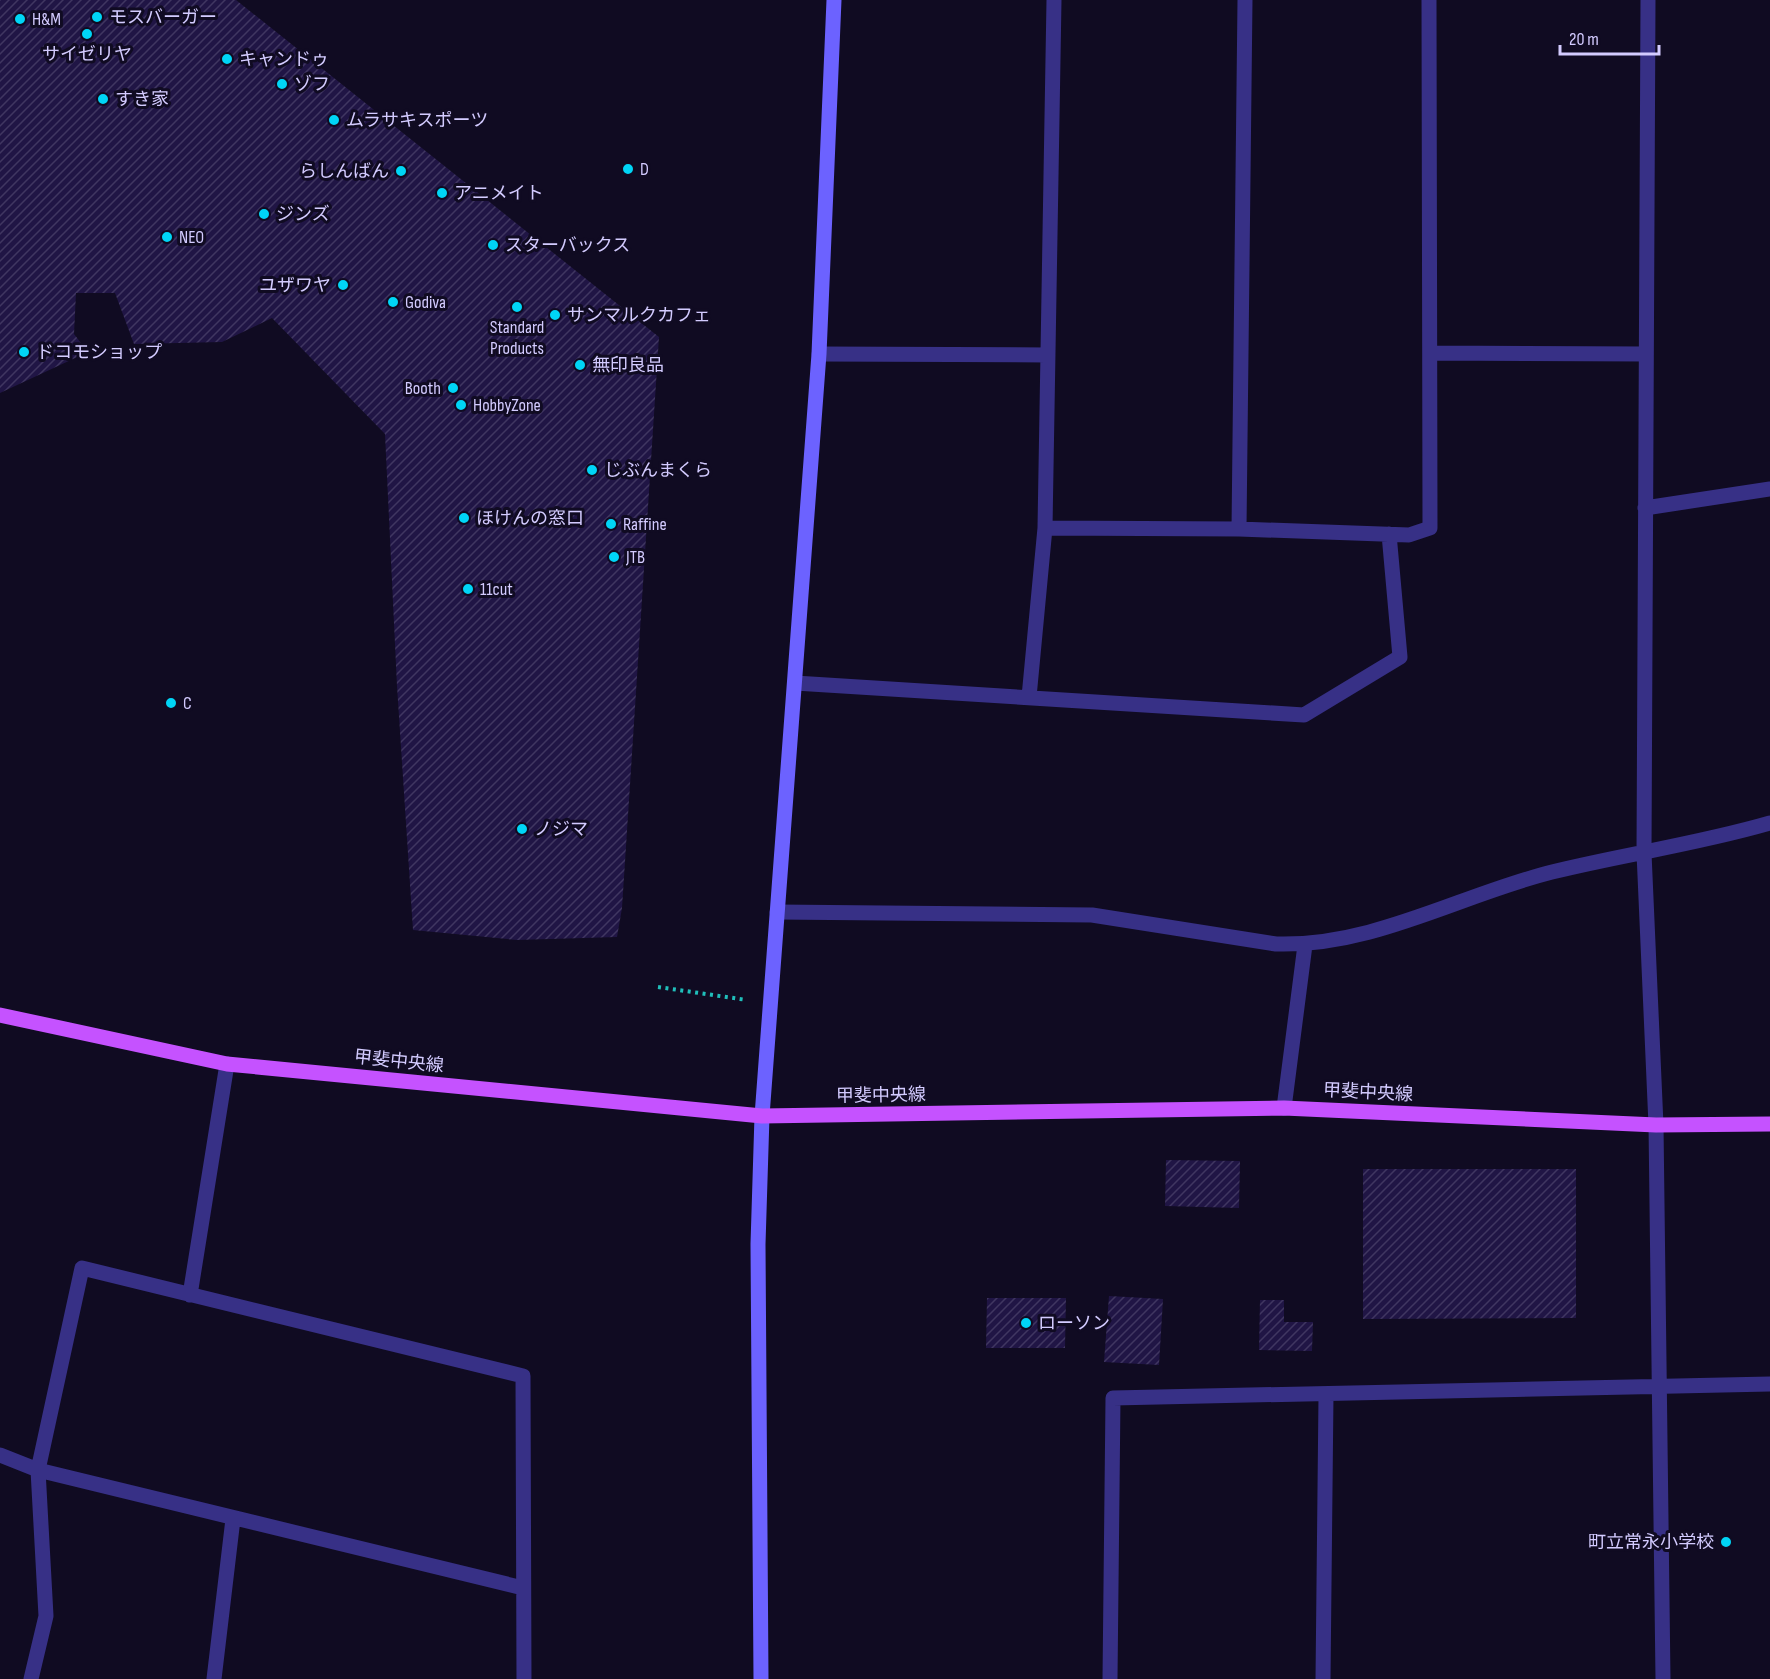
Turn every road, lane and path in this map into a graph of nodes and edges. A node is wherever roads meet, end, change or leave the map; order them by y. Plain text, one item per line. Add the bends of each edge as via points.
1 (834, 0) edge
2 (1054, 0) edge
3 (1245, 0) edge
4 (1429, 0) edge
5 (1648, 0) edge
6 (1430, 353) junction
7 (819, 354) junction
8 (1646, 354) junction
9 (1048, 355) junction
10 (1770, 489) edge
11 (1645, 508) junction
12 (1045, 528) junction
13 (1239, 529) junction
14 (1389, 534) junction
15 (795, 683) junction
16 (1029, 697) junction
17 (1770, 823) edge
18 (1644, 854) junction
19 (777, 912) junction
20 (1305, 945) junction
21 (658, 987) dead end
22 (748, 1000) dead end
23 (0, 1015) edge
24 (227, 1064) junction
25 (1284, 1108) junction
26 (762, 1116) junction
27 (1770, 1124) edge
28 (1656, 1125) junction
29 (190, 1295) junction
30 (1770, 1384) edge
31 (1661, 1386) junction
32 (1326, 1395) junction
33 (0, 1455) edge
34 (38, 1470) junction
35 (233, 1519) junction
36 (523, 1588) junction
37 (31, 1679) edge
38 (214, 1679) edge
39 (524, 1679) edge
40 (761, 1679) edge
41 (1110, 1679) edge
42 (1323, 1679) edge
43 (1663, 1679) edge

1 - 7 street
2 - 9 street
3 - 13 street
4 - 6 street
5 - 8 street
6 - 8 street
6 - 14 street via 1430,528
7 - 9 street
7 - 15 street
8 - 11 street
9 - 12 street
10 - 11 street
11 - 18 street
12 - 13 street
12 - 16 street
13 - 14 street
14 - 16 street via 1400,657 1304,715
15 - 16 street
15 - 19 street
17 - 18 street
18 - 20 street via 1551,872 1354,937
18 - 28 street
19 - 20 street via 1092,915 1276,944
19 - 26 street
20 - 25 street
21 - 22 path
23 - 24 main road, 甲斐中央線
24 - 26 main road, 甲斐中央線
24 - 29 street
25 - 26 main road, 甲斐中央線
25 - 28 main road, 甲斐中央線
26 - 40 street via 758,1244
27 - 28 main road, 甲斐中央線
28 - 31 street
29 - 34 street via 82,1268
29 - 36 street via 523,1376
30 - 31 street
31 - 32 street
31 - 43 street
32 - 41 street via 1113,1398
32 - 42 street
33 - 34 street
34 - 35 street
34 - 37 street via 46,1616
35 - 36 street
35 - 38 street
36 - 39 street

